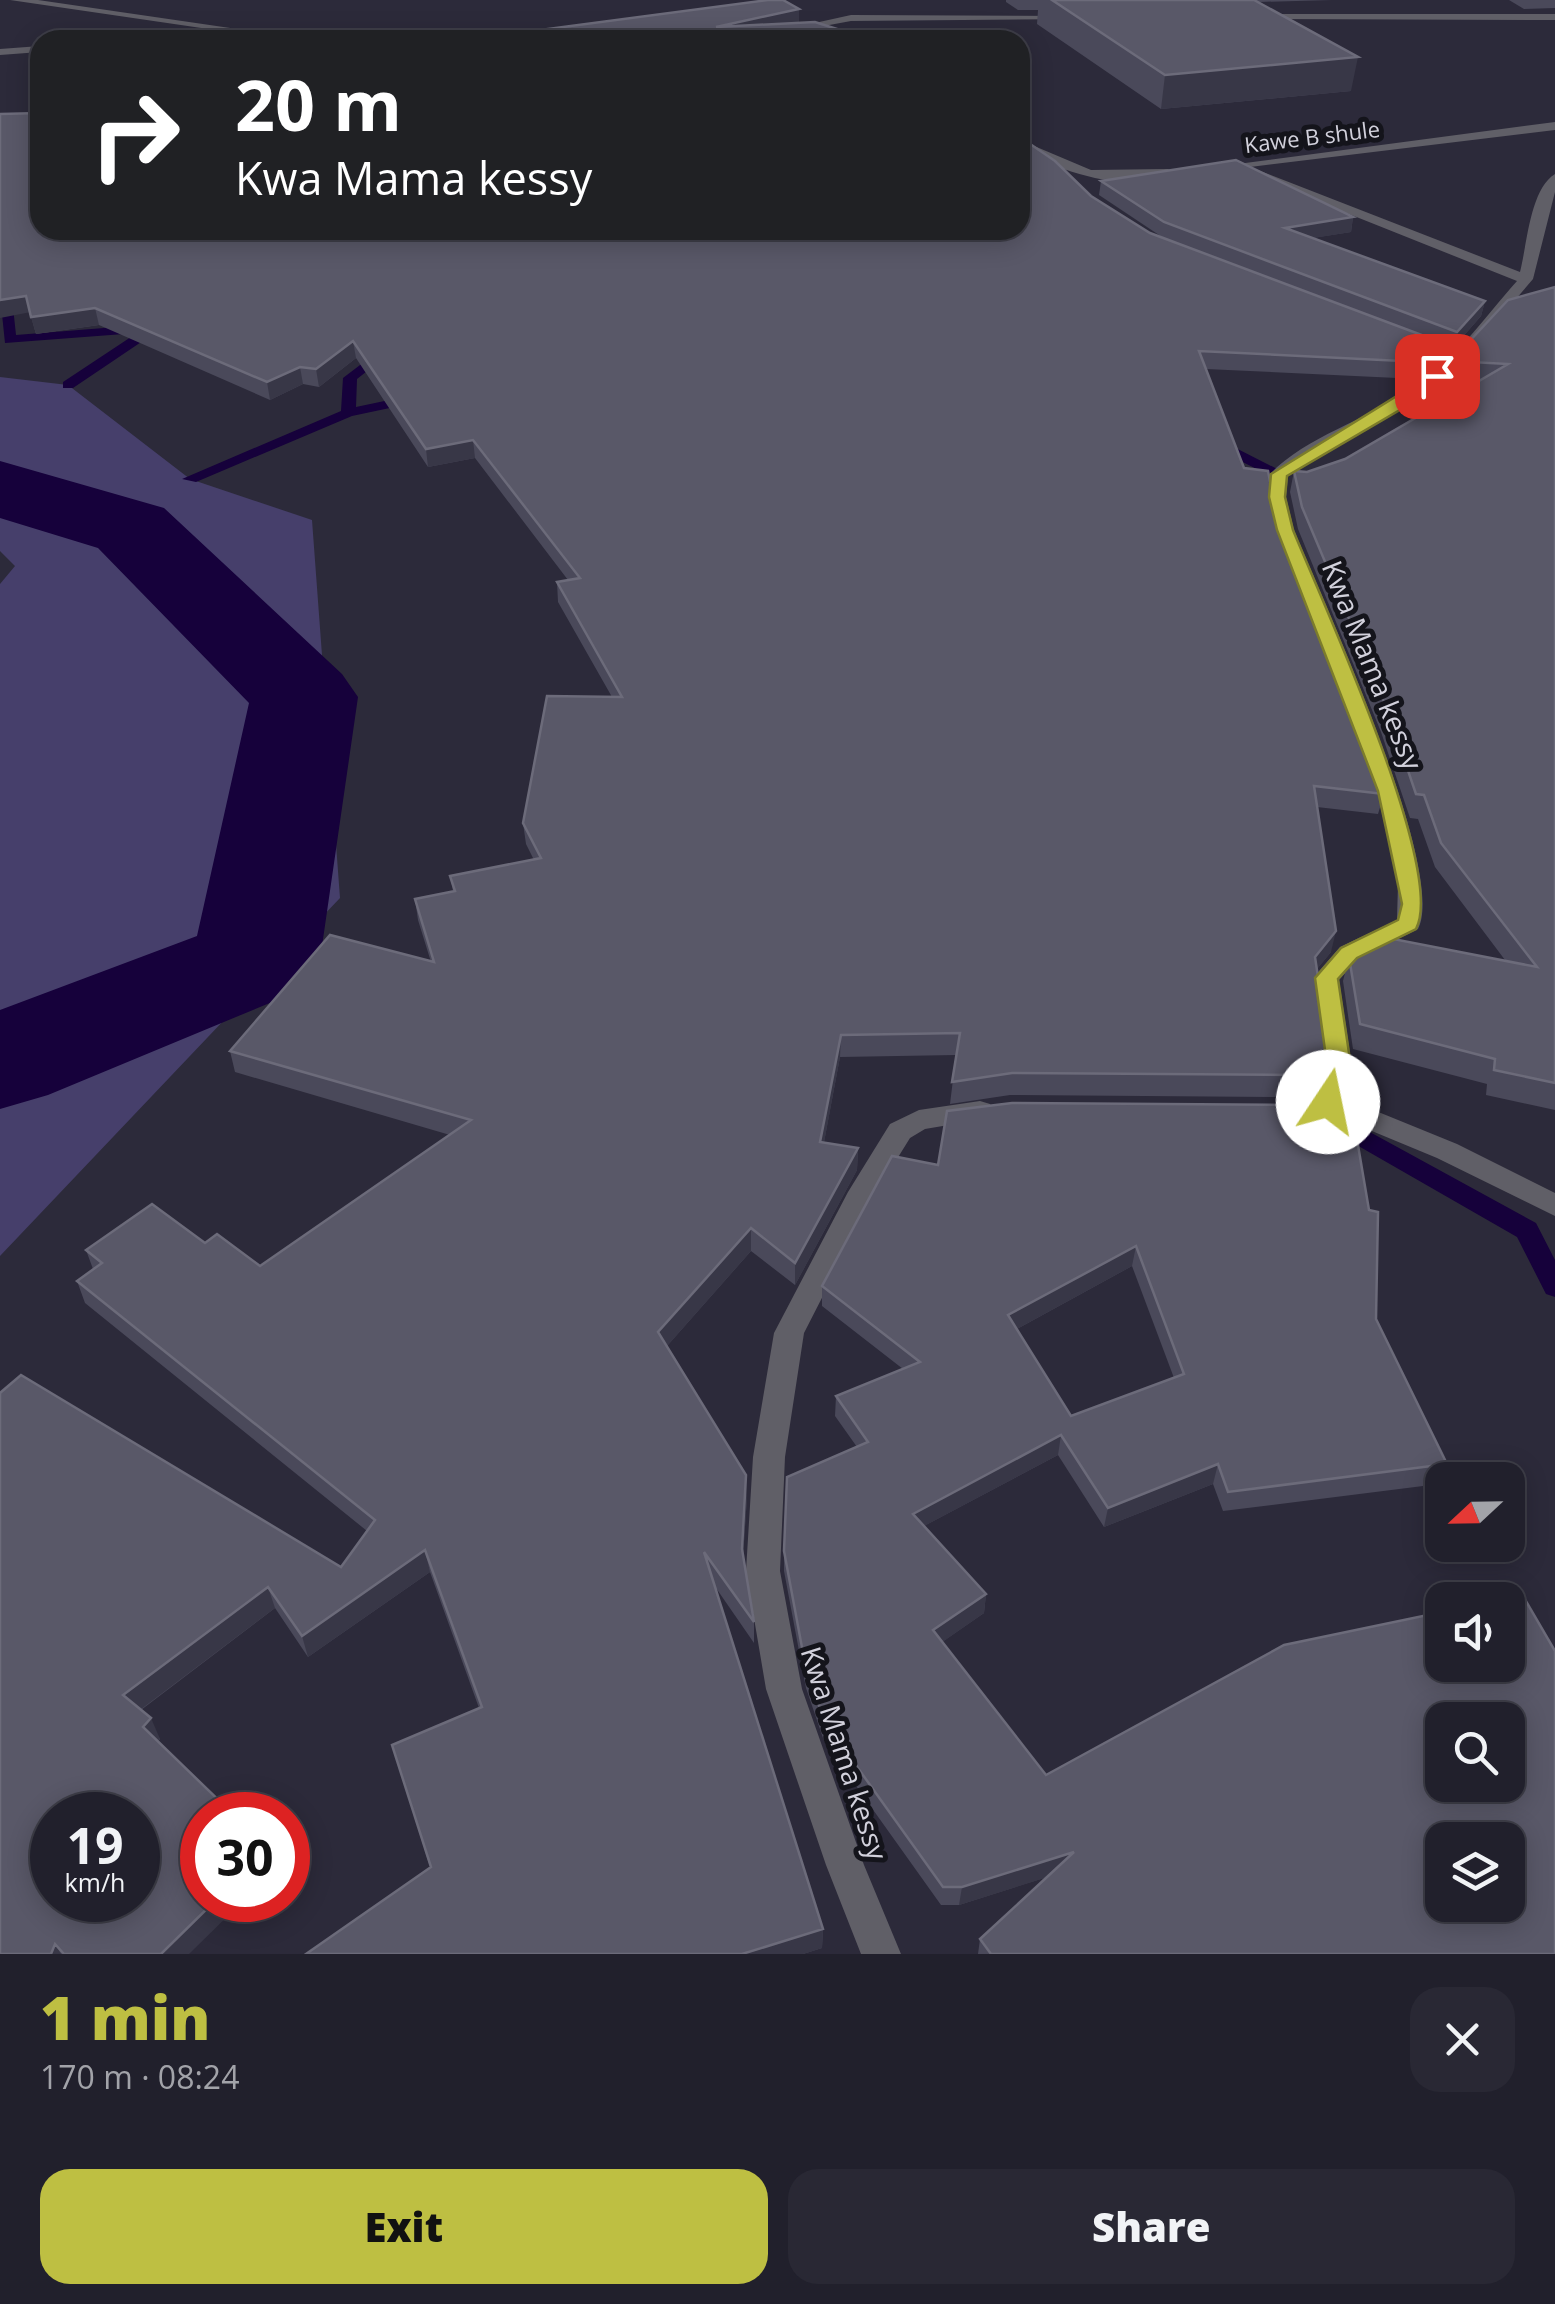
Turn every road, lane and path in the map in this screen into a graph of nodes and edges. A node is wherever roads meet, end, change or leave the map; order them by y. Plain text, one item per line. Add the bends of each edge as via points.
1 (15, 0) edge
2 (1236, 17) edge
3 (1555, 17) edge
4 (1077, 19) edge
5 (797, 28) junction
6 (228, 30) edge
7 (785, 30) edge
8 (823, 30) edge
9 (30, 50) edge
10 (0, 52) edge
11 (1555, 126) edge
12 (1030, 150) edge
13 (1231, 166) junction
14 (1060, 169) junction
15 (1194, 170) edge
16 (1176, 172) edge
17 (1555, 178) edge
18 (1084, 193) edge
19 (1526, 279) junction
20 (1328, 1102) junction
21 (1010, 1109) edge
22 (1286, 1110) edge
23 (1555, 1204) edge
24 (881, 1954) edge

1 - 6 street
2 - 3 street
4 - 5 street via 851,18
5 - 7 street
5 - 8 street
9 - 10 street
11 - 13 street, Kawe B shule
12 - 14 street
13 - 15 street, Kawe B shule
13 - 19 street
14 - 16 street
14 - 18 street
17 - 19 street
19 - 20 street, Kwa Mama kessy via 1417,394 1279,474 1285,530 1388,791 1412,904 1408,924 1349,953 1326,978 1341,1080
20 - 22 street
20 - 23 street
21 - 24 street, Kwa Mama kessy via 942,1114 900,1131 789,1333 769,1457 763,1571 784,1689

